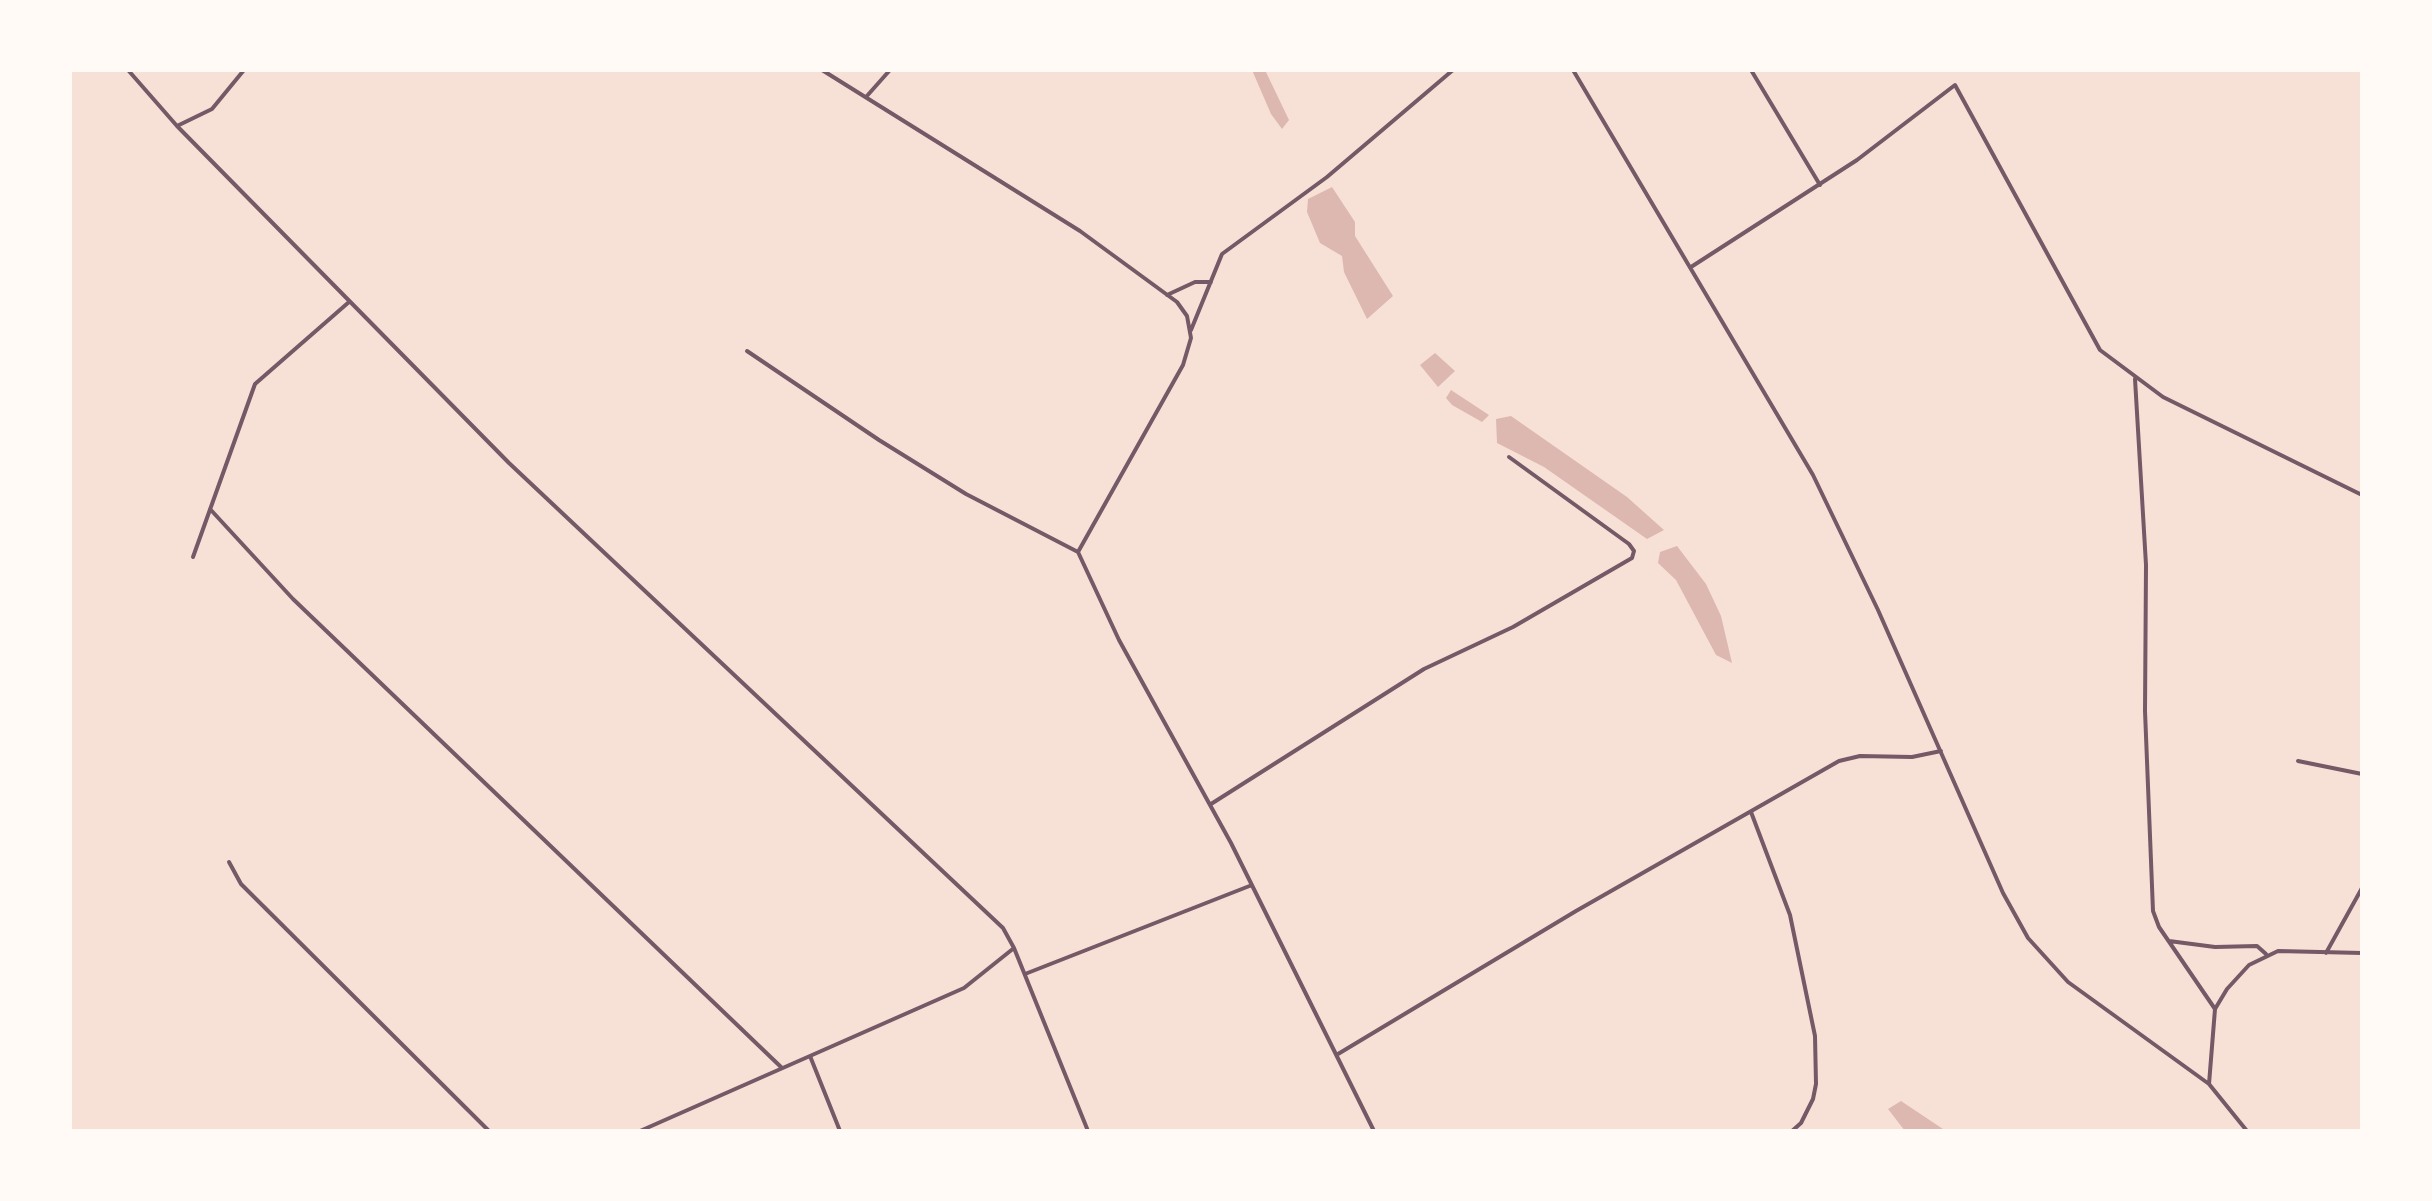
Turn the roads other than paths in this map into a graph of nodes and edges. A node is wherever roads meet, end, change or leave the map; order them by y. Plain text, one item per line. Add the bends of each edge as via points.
1 (128, 70) edge
2 (244, 70) edge
3 (822, 70) edge
4 (890, 70) edge
5 (1453, 70) edge
6 (1573, 70) edge
7 (1751, 70) edge
8 (866, 97) junction
9 (177, 126) junction
10 (1820, 185) junction
11 (1691, 267) junction
12 (1211, 282) junction
13 (1167, 295) junction
14 (349, 302) junction
15 (1191, 330) junction
16 (747, 351) dead end
17 (2135, 379) junction
18 (1509, 457) dead end
19 (2362, 495) edge
20 (210, 509) junction
21 (1078, 552) junction
22 (193, 557) dead end
23 (1941, 751) junction
24 (2298, 761) dead end
25 (2362, 774) edge
26 (1211, 804) junction
27 (1751, 812) junction
28 (229, 862) dead end
29 (1252, 885) junction
30 (2362, 888) edge
31 (2169, 941) junction
32 (1014, 948) junction
33 (2326, 953) junction
34 (2362, 953) edge
35 (2266, 954) junction
36 (1025, 974) junction
37 (2215, 1009) junction
38 (1338, 1054) junction
39 (810, 1056) junction
40 (781, 1067) junction
41 (2209, 1084) junction
42 (489, 1131) edge
43 (640, 1131) edge
44 (840, 1131) edge
45 (1088, 1131) edge
46 (1374, 1131) edge
47 (1792, 1131) edge
48 (2247, 1131) edge

1 - 9 street
2 - 9 street via 212,109
3 - 8 street
4 - 8 street
5 - 12 street via 1327,177 1228,249
6 - 11 street
7 - 10 street
8 - 13 street via 1080,231
9 - 14 street
10 - 11 street
10 - 17 street via 1955,85 2100,350
11 - 23 street via 1813,475
12 - 13 street via 1195,282
12 - 15 street
13 - 15 street via 1184,310
14 - 20 street via 255,384
14 - 32 street via 509,463 1003,928
15 - 21 street via 1183,365
16 - 21 street via 916,463
17 - 19 street
17 - 31 street via 2146,565 2151,897 2155,918
18 - 26 street via 1629,544 1632,558 1513,627 1424,669
20 - 22 street
20 - 40 street via 293,599
21 - 26 street via 1119,640
23 - 27 street via 1912,757 1848,757
23 - 41 street via 2003,893 2036,949 2068,982
24 - 25 street
26 - 29 street
27 - 38 street
27 - 47 street via 1790,915 1815,1036 1813,1099
28 - 42 street via 241,884
29 - 36 street
29 - 38 street
30 - 33 street
31 - 35 street via 2257,946
31 - 37 street
32 - 36 street
32 - 39 street via 964,988
33 - 34 street
33 - 35 street
35 - 37 street via 2233,981
36 - 45 street
37 - 41 street
38 - 46 street
39 - 40 street
39 - 44 street
40 - 43 street
41 - 48 street

